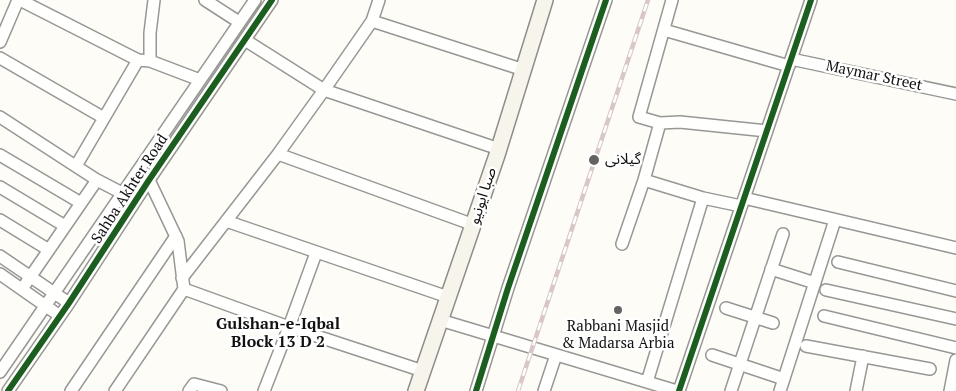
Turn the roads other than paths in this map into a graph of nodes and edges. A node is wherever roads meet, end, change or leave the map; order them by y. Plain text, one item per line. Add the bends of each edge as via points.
1 (19, 0) edge
2 (154, 0) edge
3 (205, 0) edge
4 (255, 0) edge
5 (272, 0) edge
6 (379, 0) edge
7 (545, 0) edge
8 (606, 0) edge
9 (672, 0) edge
10 (811, 0) edge
11 (372, 20) junction
12 (239, 22) junction
13 (664, 30) junction
14 (245, 40) junction
15 (0, 42) edge
16 (0, 58) edge
17 (138, 60) junction
18 (150, 61) junction
19 (790, 62) junction
20 (524, 70) junction
21 (200, 80) junction
22 (324, 90) junction
23 (956, 94) edge
24 (104, 118) junction
25 (1, 121) edge
26 (660, 123) junction
27 (767, 131) junction
28 (499, 149) junction
29 (278, 154) junction
30 (0, 155) edge
31 (76, 166) junction
32 (97, 180) junction
33 (149, 180) junction
34 (644, 180) junction
35 (0, 188) edge
36 (122, 193) junction
37 (703, 198) junction
38 (743, 202) junction
39 (81, 203) junction
40 (0, 220) edge
41 (835, 220) junction
42 (226, 221) junction
43 (474, 225) junction
44 (65, 226) junction
45 (783, 234) dead end
46 (176, 236) junction
47 (622, 244) dead end
48 (956, 248) edge
49 (49, 250) junction
50 (316, 253) junction
51 (0, 256) edge
52 (838, 262) dead end
53 (771, 269) junction
54 (0, 274) edge
55 (30, 276) junction
56 (183, 284) junction
57 (814, 284) junction
58 (22, 289) junction
59 (826, 290) dead end
60 (956, 291) edge
61 (56, 293) junction
62 (448, 297) junction
63 (69, 303) junction
64 (46, 306) junction
65 (726, 308) dead end
66 (60, 316) junction
67 (824, 316) dead end
68 (755, 318) junction
69 (956, 319) edge
70 (440, 320) junction
71 (773, 323) dead end
72 (289, 327) junction
73 (494, 336) junction
74 (806, 346) dead end
75 (956, 348) edge
76 (556, 355) junction
77 (712, 355) dead end
78 (863, 356) junction
79 (956, 360) edge
80 (740, 364) junction
81 (930, 369) dead end
82 (423, 371) junction
83 (0, 372) edge
84 (784, 379) junction
85 (647, 382) junction
86 (12, 389) edge
87 (72, 391) edge
88 (115, 391) edge
89 (189, 391) edge
90 (221, 391) edge
91 (264, 391) edge
92 (416, 391) edge
93 (476, 391) edge
94 (544, 391) edge
95 (678, 391) edge
96 (731, 391) edge
97 (780, 391) edge
98 (856, 391) edge
99 (950, 391) edge

1 - 15 street
1 - 17 street
2 - 18 street
3 - 12 street
4 - 12 street, Sahba Akhter Road
5 - 14 street, Sahba Akhter Road
6 - 11 street
7 - 20 main road, صبا ایونیو
8 - 73 street
9 - 13 street
10 - 19 street
11 - 20 street
11 - 22 street
12 - 21 street, Sahba Akhter Road
13 - 19 street, Maymar Street
13 - 26 street via 639,117
14 - 22 street
14 - 33 street, Sahba Akhter Road
16 - 24 street
17 - 18 street
17 - 24 street
18 - 21 street
19 - 23 street, Maymar Street
19 - 27 street
20 - 28 main road, صبا ایونیو
21 - 36 street, Sahba Akhter Road
22 - 28 street
22 - 29 street
24 - 31 street
25 - 31 street
26 - 27 street
26 - 34 street
27 - 38 street
28 - 43 main road, صبا ایونیو
29 - 42 street
29 - 43 street
30 - 39 street
31 - 32 street
32 - 36 street
32 - 39 street
33 - 46 street
33 - 63 street, Sahba Akhter Road
34 - 37 street
34 - 47 street
35 - 44 street
36 - 61 street, Sahba Akhter Road
37 - 38 street
37 - 85 street
38 - 41 street
38 - 95 street
39 - 44 street
40 - 49 street
41 - 48 street
41 - 57 street
42 - 50 street
42 - 56 street
43 - 62 main road, صبا ایونیو
44 - 49 street
45 - 53 street
46 - 56 street
46 - 87 street
49 - 55 street
50 - 62 street
50 - 72 street
51 - 55 street
52 - 60 street
53 - 57 street
53 - 68 street
54 - 58 street
55 - 58 street
55 - 61 street
56 - 72 street
56 - 88 street
57 - 84 street
58 - 64 street
59 - 69 street
61 - 63 street
61 - 64 street, Sahba Akhter Road
62 - 70 main road, صبا ایونیو
63 - 66 street, Sahba Akhter Road
64 - 66 street
64 - 83 street, Sahba Akhter Road
65 - 68 street
66 - 86 street, Sahba Akhter Road
67 - 75 street
68 - 71 street
68 - 80 street
70 - 73 street
70 - 82 main road, صبا ایونیو
72 - 82 street
72 - 91 street
73 - 76 street
73 - 93 street
74 - 78 street
76 - 85 street
76 - 94 street
77 - 80 street
78 - 81 street
78 - 98 street
79 - 99 street
80 - 84 street
80 - 96 street
82 - 92 main road, صبا ایونیو
84 - 97 street
85 - 95 street
89 - 90 street via 194,384

